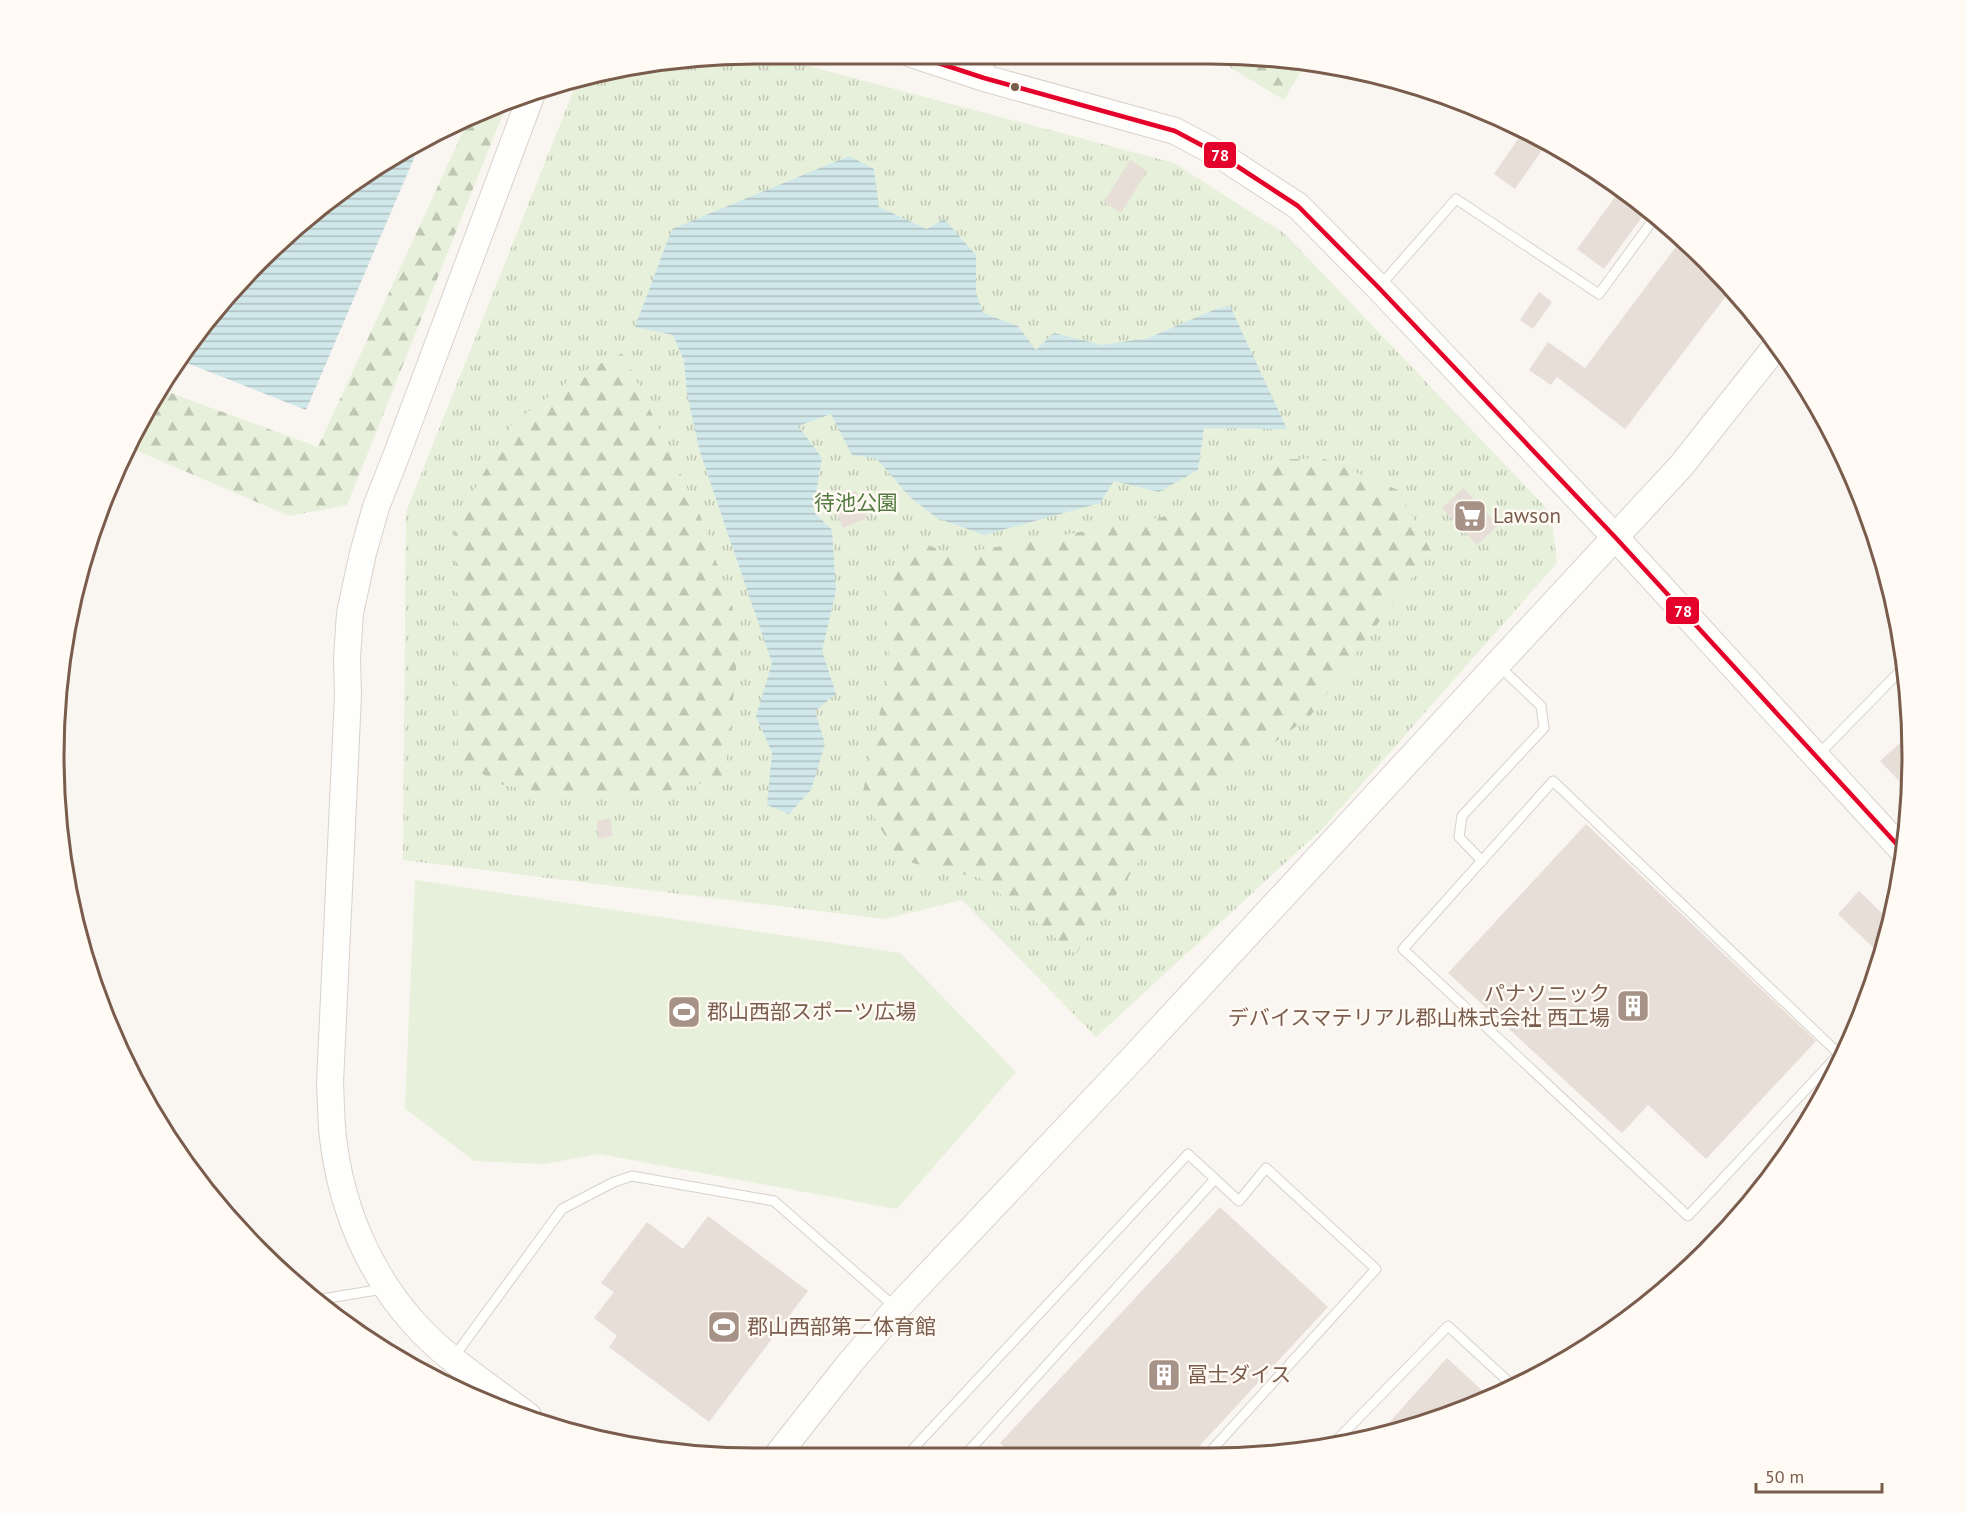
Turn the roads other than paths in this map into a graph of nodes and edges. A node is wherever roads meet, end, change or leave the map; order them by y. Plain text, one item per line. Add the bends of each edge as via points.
1 (988, 66) edge
2 (528, 103) edge
3 (1651, 223) edge
4 (1379, 288) junction
5 (1771, 352) edge
6 (1615, 537) junction
7 (1497, 664) junction
8 (1897, 674) edge
9 (1816, 756) junction
10 (1896, 844) edge
11 (1482, 861) junction
12 (1836, 1050) edge
13 (1826, 1071) edge
14 (1215, 1179) junction
15 (388, 1288) junction
16 (326, 1298) edge
17 (897, 1308) junction
18 (453, 1358) junction
19 (1508, 1381) edge
20 (512, 1404) edge
21 (1341, 1436) edge
22 (974, 1445) junction
23 (783, 1448) edge
24 (914, 1448) edge
25 (971, 1448) edge
26 (977, 1448) edge
27 (1214, 1448) edge

1 - 4 street via 1175,131 1220,155 1298,206
2 - 15 street via 376,507 350,613 330,1083 333,1137 348,1211
3 - 4 lane via 1599,294 1456,199
4 - 6 street
5 - 6 street via 1681,466
6 - 7 street
6 - 9 street
7 - 11 lane via 1541,706 1544,728 1462,816 1459,837
7 - 17 street
8 - 9 lane
9 - 10 street
11 - 12 lane via 1553,780
11 - 13 lane via 1403,949 1688,1216
14 - 22 lane
14 - 24 lane via 1188,1154
14 - 27 lane via 1239,1201 1266,1168 1376,1269
15 - 16 lane
15 - 18 street via 414,1323
17 - 18 lane via 774,1201 632,1176 562,1209
17 - 23 street
18 - 20 street
19 - 21 lane via 1448,1326
22 - 25 lane
22 - 26 lane

